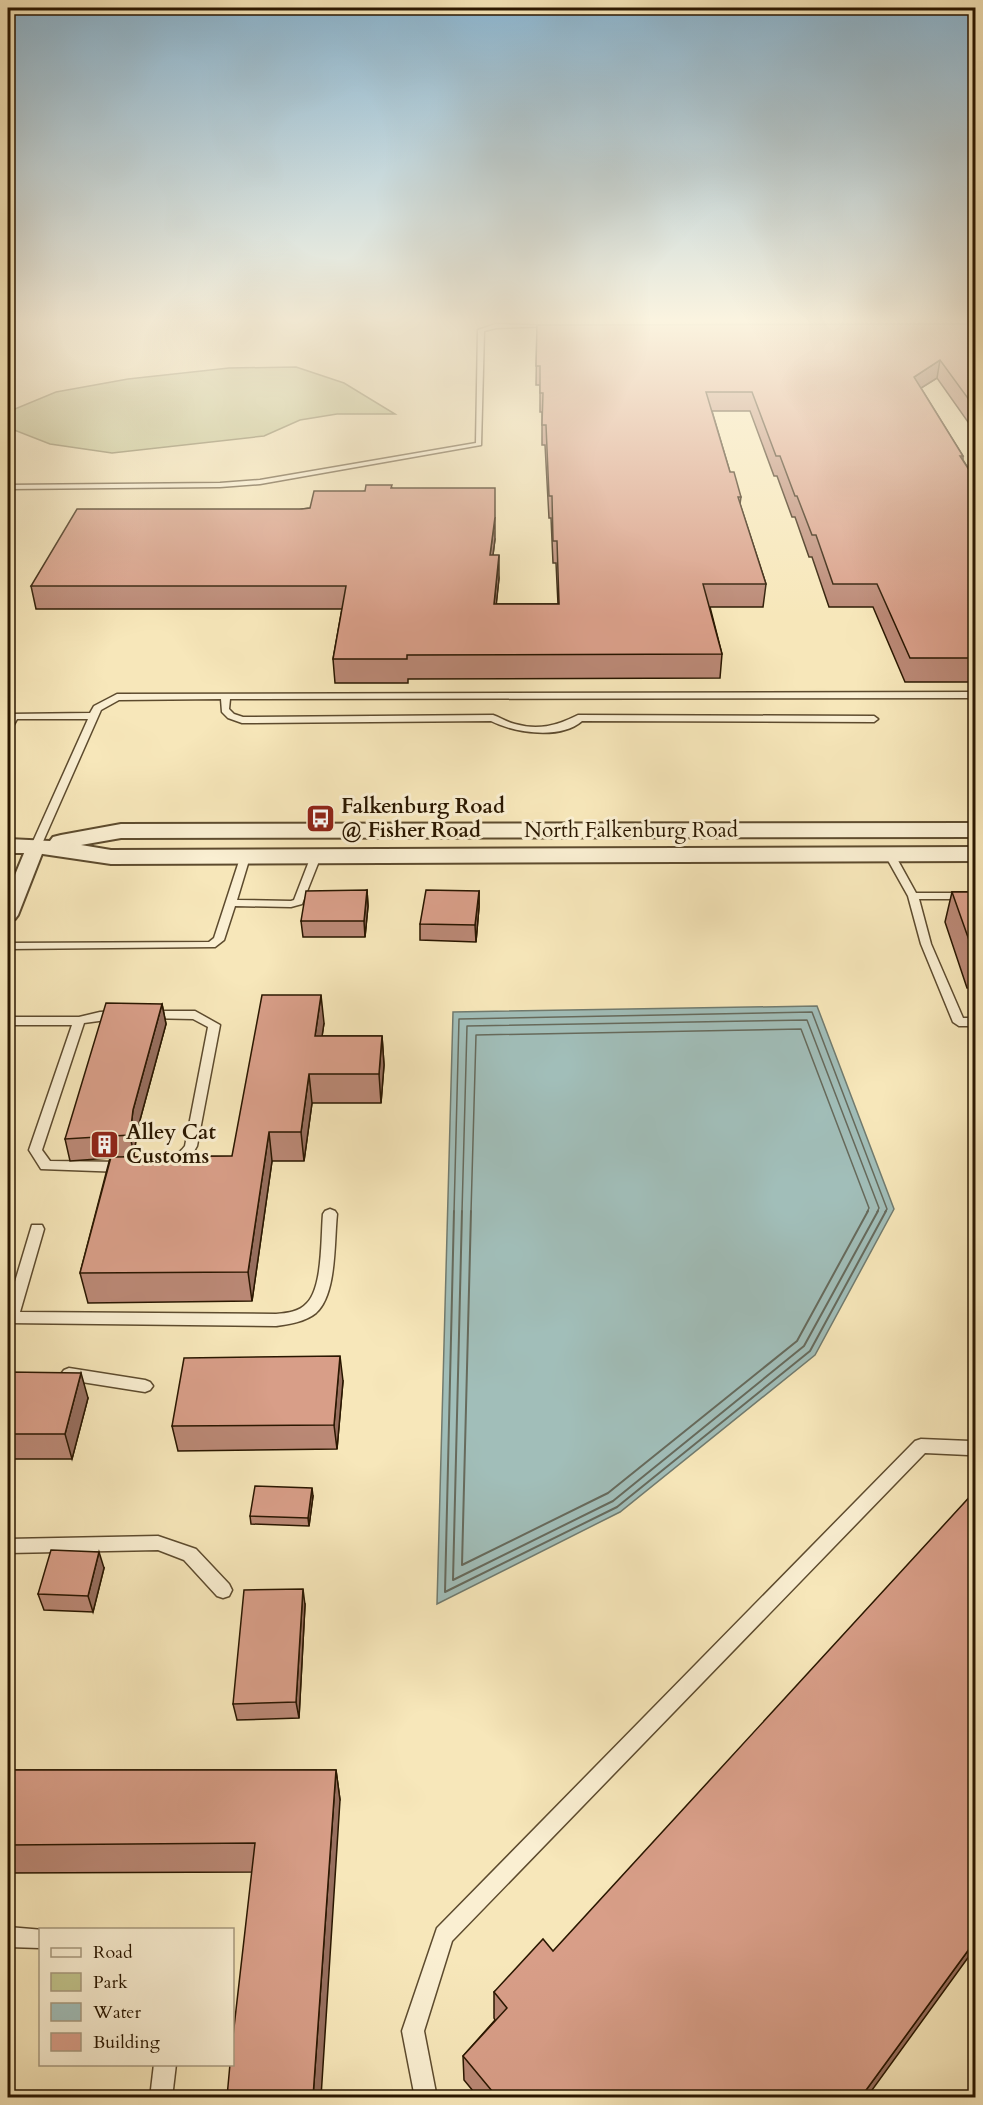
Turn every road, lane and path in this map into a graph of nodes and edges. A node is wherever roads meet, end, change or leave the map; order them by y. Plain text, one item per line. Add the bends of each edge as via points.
1 (479, 420) edge
2 (8, 487) edge
3 (975, 695) edge
4 (494, 696) junction
5 (576, 696) junction
6 (226, 697) junction
7 (93, 716) junction
8 (493, 718) junction
9 (578, 718) junction
10 (874, 719) dead end
11 (8, 728) edge
12 (881, 830) junction
13 (975, 830) edge
14 (8, 846) edge
15 (36, 846) junction
16 (975, 854) edge
17 (890, 855) junction
18 (245, 856) junction
19 (316, 856) junction
20 (914, 896) junction
21 (975, 896) edge
22 (231, 903) junction
23 (8, 915) edge
24 (8, 946) edge
25 (8, 1021) edge
26 (79, 1021) junction
27 (975, 1022) edge
28 (131, 1167) edge
29 (154, 1167) edge
30 (330, 1214) dead end
31 (37, 1229) dead end
32 (9, 1318) edge
33 (51, 1373) edge
34 (145, 1386) dead end
35 (975, 1451) edge
36 (8, 1546) edge
37 (223, 1590) dead end
38 (8, 1937) edge
39 (39, 1938) edge
40 (165, 2066) edge
41 (161, 2097) edge
42 (426, 2097) edge

1 - 2 lane via 479,444 272,480
3 - 5 lane
4 - 5 lane
4 - 6 lane
4 - 8 lane
5 - 9 lane
6 - 7 lane via 117,697 97,708
6 - 8 lane via 225,710 231,716 256,721
7 - 11 lane via 14,716
7 - 15 lane
8 - 9 lane via 516,728 536,729 569,725
9 - 10 lane
12 - 13 street, North Falkenburg Road
12 - 15 street, North Falkenburg Road via 121,831
12 - 17 street
14 - 15 street, North Falkenburg Road
15 - 18 street, North Falkenburg Road via 111,857
15 - 23 street
16 - 17 street, North Falkenburg Road
17 - 19 street, North Falkenburg Road
17 - 20 lane
18 - 19 street, North Falkenburg Road
18 - 22 lane
19 - 22 lane via 298,902
20 - 21 lane
20 - 27 lane via 926,944 959,1022
22 - 24 lane via 219,940 211,945
25 - 26 lane
26 - 28 lane via 36,1150 46,1166
26 - 29 lane via 100,1016 195,1015 214,1025 191,1146 184,1157
30 - 32 lane via 321,1287 314,1305 297,1317
31 - 32 lane
33 - 34 lane
35 - 42 lane via 921,1446 444,1935 413,2031
36 - 37 lane via 158,1543 190,1554
38 - 39 lane
40 - 41 lane

